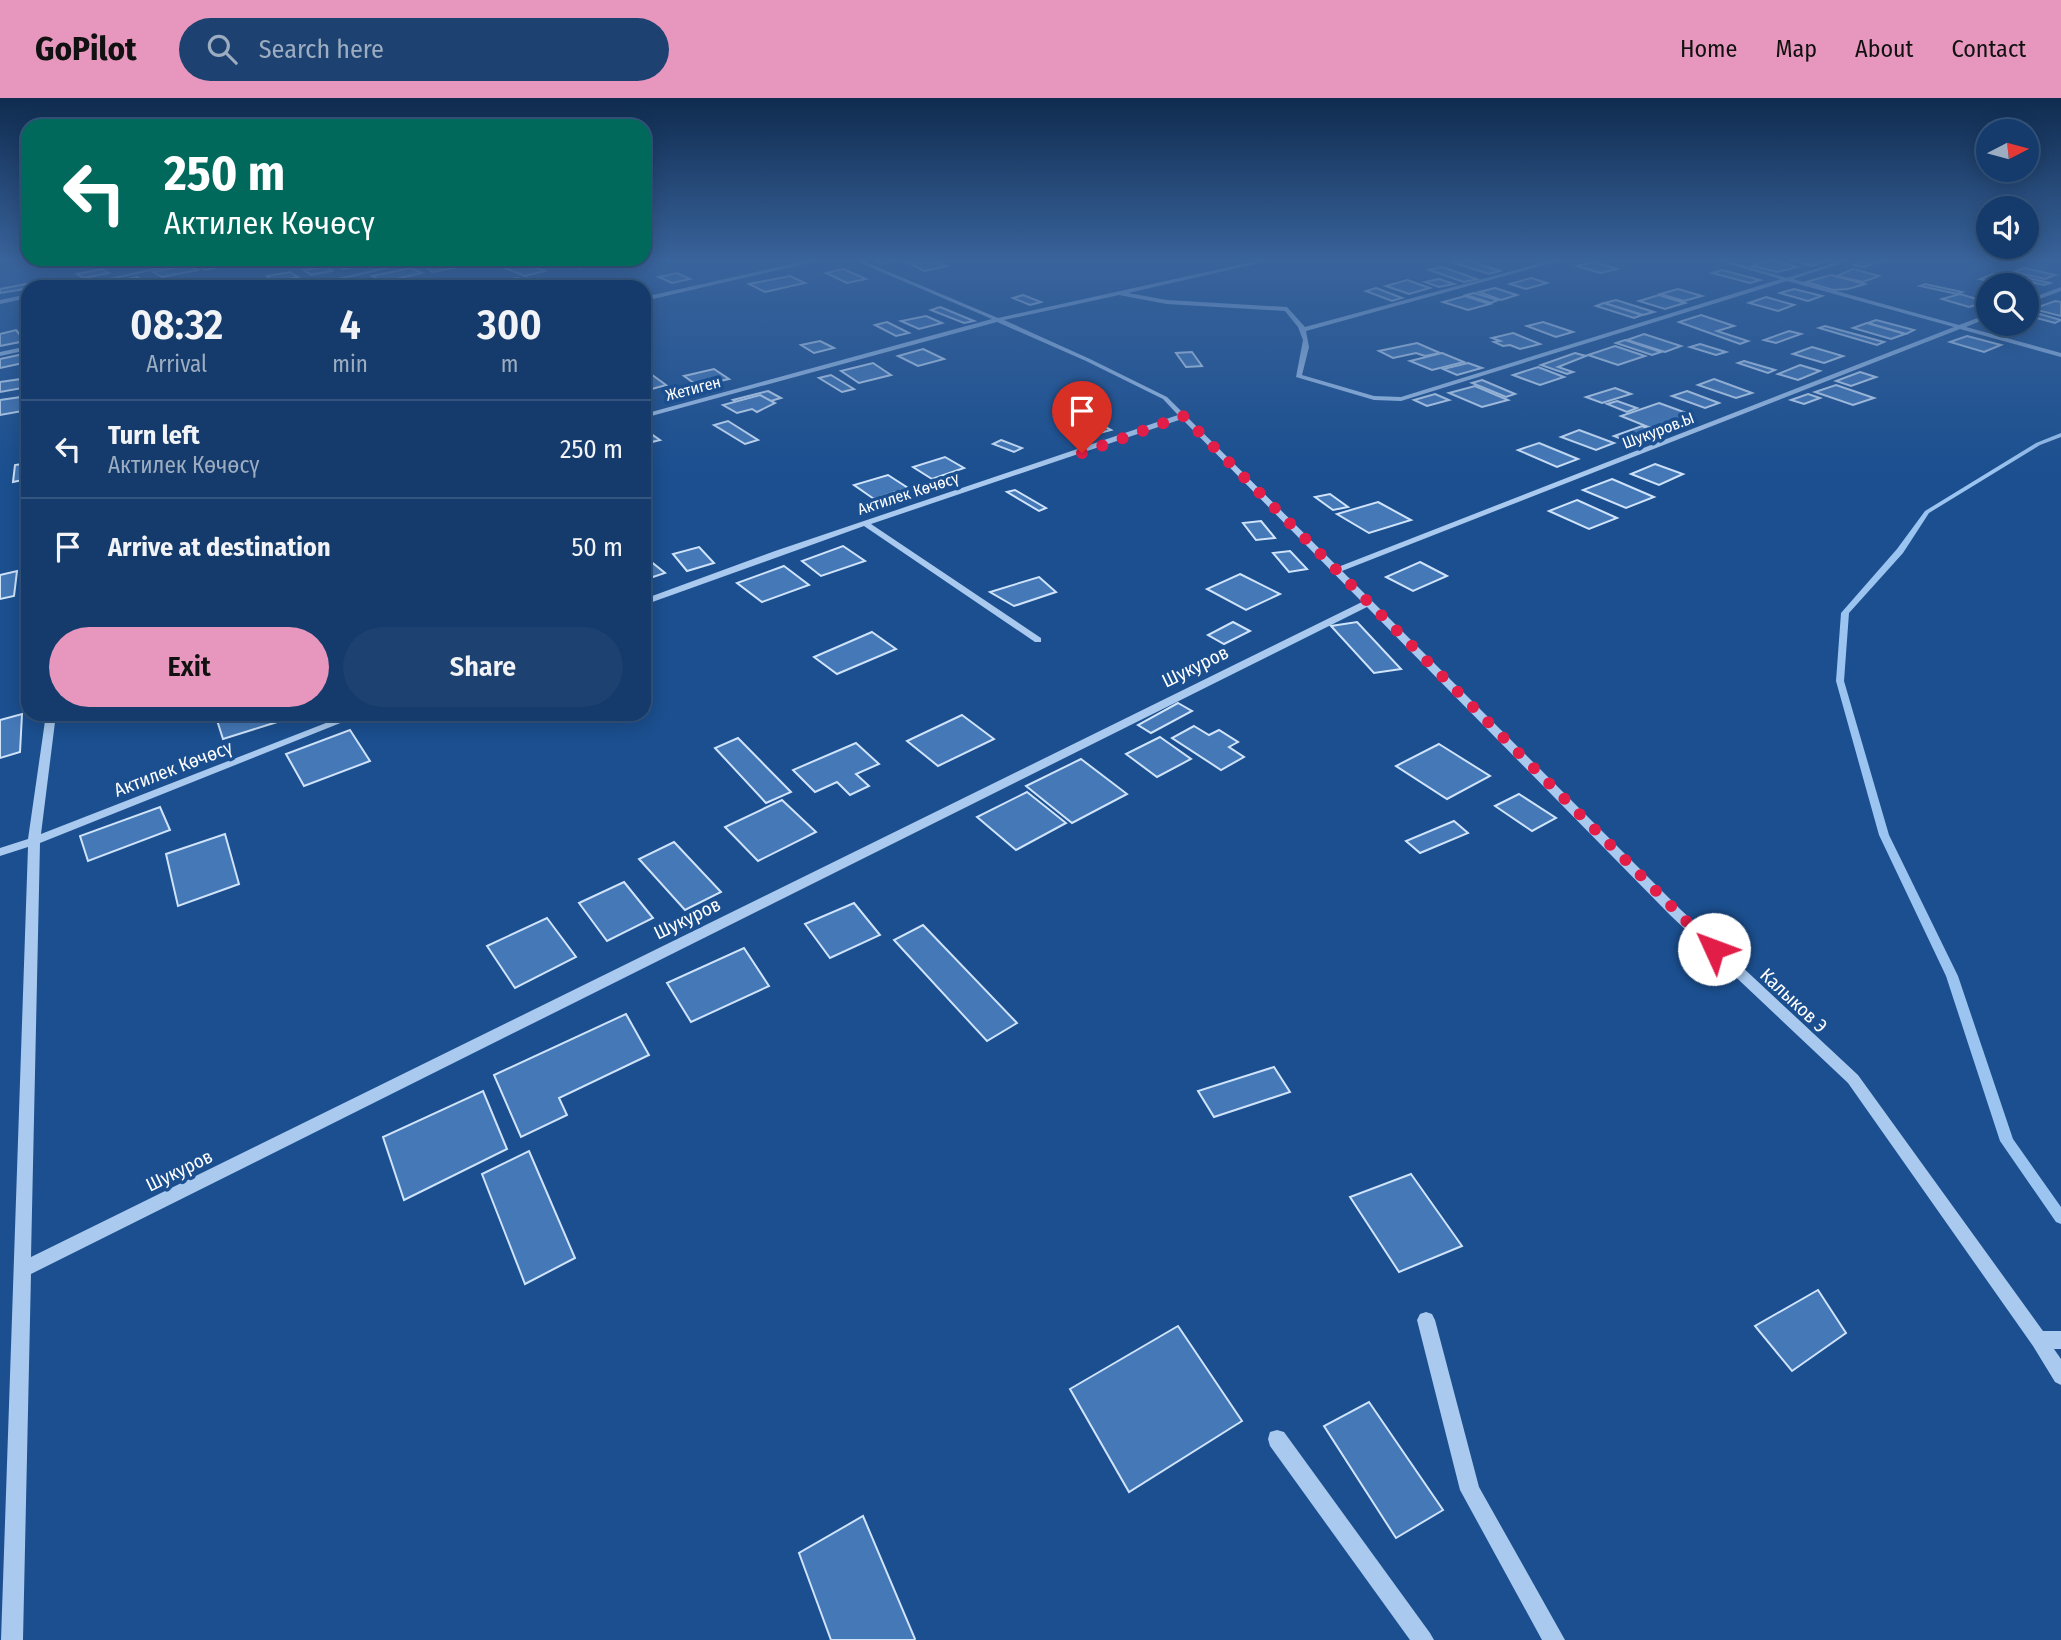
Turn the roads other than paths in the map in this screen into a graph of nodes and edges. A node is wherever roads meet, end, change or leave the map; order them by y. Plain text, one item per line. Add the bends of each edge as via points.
1 (1305, 329) edge
2 (960, 330) edge
3 (1024, 330) edge
4 (1626, 330) edge
5 (1949, 330) edge
6 (1968, 330) edge
7 (21, 350) edge
8 (0, 354) edge
9 (2061, 355) edge
10 (651, 414) edge
11 (1183, 416) junction
12 (866, 524) junction
13 (1338, 570) junction
14 (651, 599) edge
15 (1369, 602) junction
16 (1038, 640) dead end
17 (50, 721) edge
18 (340, 721) edge
19 (34, 841) junction
20 (0, 852) edge
21 (23, 1269) junction
22 (1426, 1320) dead end
23 (2039, 1340) junction
24 (2061, 1340) edge
25 (2061, 1376) edge
26 (1277, 1440) dead end
27 (12, 1640) edge
28 (1423, 1640) edge
29 (1555, 1640) edge

1 - 4 street via 1308,344 1298,376 1374,398 1401,399
2 - 10 street, Жетиген
3 - 11 street, Калыков Э via 1165,398
5 - 13 street, Шукуров.Ы
6 - 9 street
7 - 8 street
11 - 12 street, Актилек Көчөсү
11 - 13 street, Калыков Э
12 - 14 street, Актилек Көчөсү
12 - 16 street
13 - 15 street, Калыков Э
15 - 21 street, Шукуров
15 - 23 street, Калыков Э via 1675,912 1853,1079
17 - 19 street
18 - 19 street, Актилек Көчөсү
19 - 20 street, Актилек Көчөсү
19 - 21 street
21 - 27 street
22 - 29 street via 1470,1490
23 - 24 street
23 - 25 street, Калыков Э
26 - 28 street

